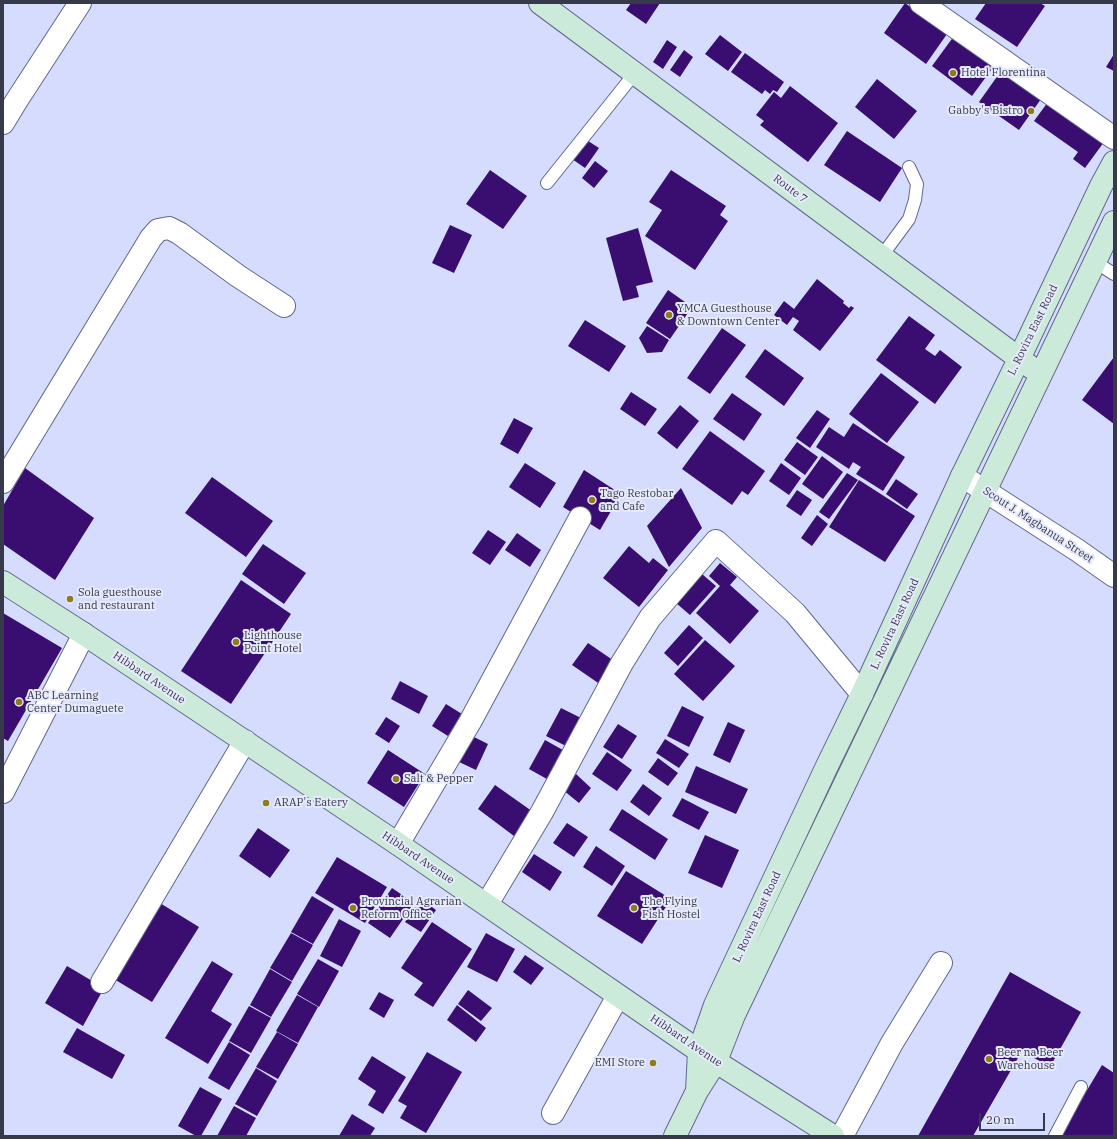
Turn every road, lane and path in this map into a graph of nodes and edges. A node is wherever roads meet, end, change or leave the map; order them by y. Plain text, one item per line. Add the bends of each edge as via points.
1 (80, 3) edge
2 (540, 3) edge
3 (921, 3) edge
4 (635, 73) junction
5 (3, 123) edge
6 (1114, 138) edge
7 (1114, 162) edge
8 (909, 167) dead end
9 (547, 183) dead end
10 (1114, 222) edge
11 (881, 256) junction
12 (1095, 262) junction
13 (1114, 274) edge
14 (284, 306) dead end
15 (1020, 359) junction
16 (1041, 374) junction
17 (962, 476) junction
18 (3, 482) edge
19 (985, 490) junction
20 (580, 518) dead end
21 (1114, 576) edge
22 (3, 582) edge
23 (84, 634) junction
24 (862, 694) junction
25 (245, 742) junction
26 (827, 766) junction
27 (848, 776) junction
28 (3, 792) edge
29 (398, 844) junction
30 (487, 904) junction
31 (941, 963) dead end
32 (102, 982) dead end
33 (618, 996) junction
34 (708, 1056) junction
35 (1081, 1087) dead end
36 (553, 1113) dead end
37 (675, 1136) edge
38 (833, 1136) edge
39 (842, 1136) edge
40 (1055, 1136) edge

1 - 5 street
2 - 4 main road, Route 7
3 - 6 street
4 - 9 lane
4 - 11 main road, Route 7
7 - 15 main road, L. Rovira East Road
8 - 11 lane via 917,184 915,200 908,219
10 - 12 main road, L. Rovira East Road
11 - 15 main road, Route 7
12 - 13 lane
12 - 16 main road, L. Rovira East Road
14 - 18 street via 179,233 169,228 158,230
15 - 16 main road, Route 7
15 - 17 main road, L. Rovira East Road
16 - 19 main road, L. Rovira East Road
17 - 19 street, Scout J. Magbanua Street
17 - 24 main road, L. Rovira East Road
19 - 21 street, Scout J. Magbanua Street
19 - 27 main road, L. Rovira East Road
20 - 29 street via 470,722
22 - 23 main road, Hibbard Avenue
23 - 25 main road, Hibbard Avenue
23 - 28 street
24 - 26 main road, L. Rovira East Road
24 - 30 street via 795,613 716,541 650,618 622,663 542,812
25 - 29 main road, Hibbard Avenue
25 - 32 street
26 - 27 main road
26 - 34 main road, L. Rovira East Road via 715,1005
27 - 34 main road, L. Rovira East Road via 734,1015
29 - 30 main road, Hibbard Avenue
30 - 33 main road, Hibbard Avenue
31 - 39 street via 892,1043
33 - 34 main road, Hibbard Avenue
33 - 36 street
34 - 37 main road, L. Rovira East Road via 697,1092
34 - 38 main road, Hibbard Avenue
35 - 40 lane

